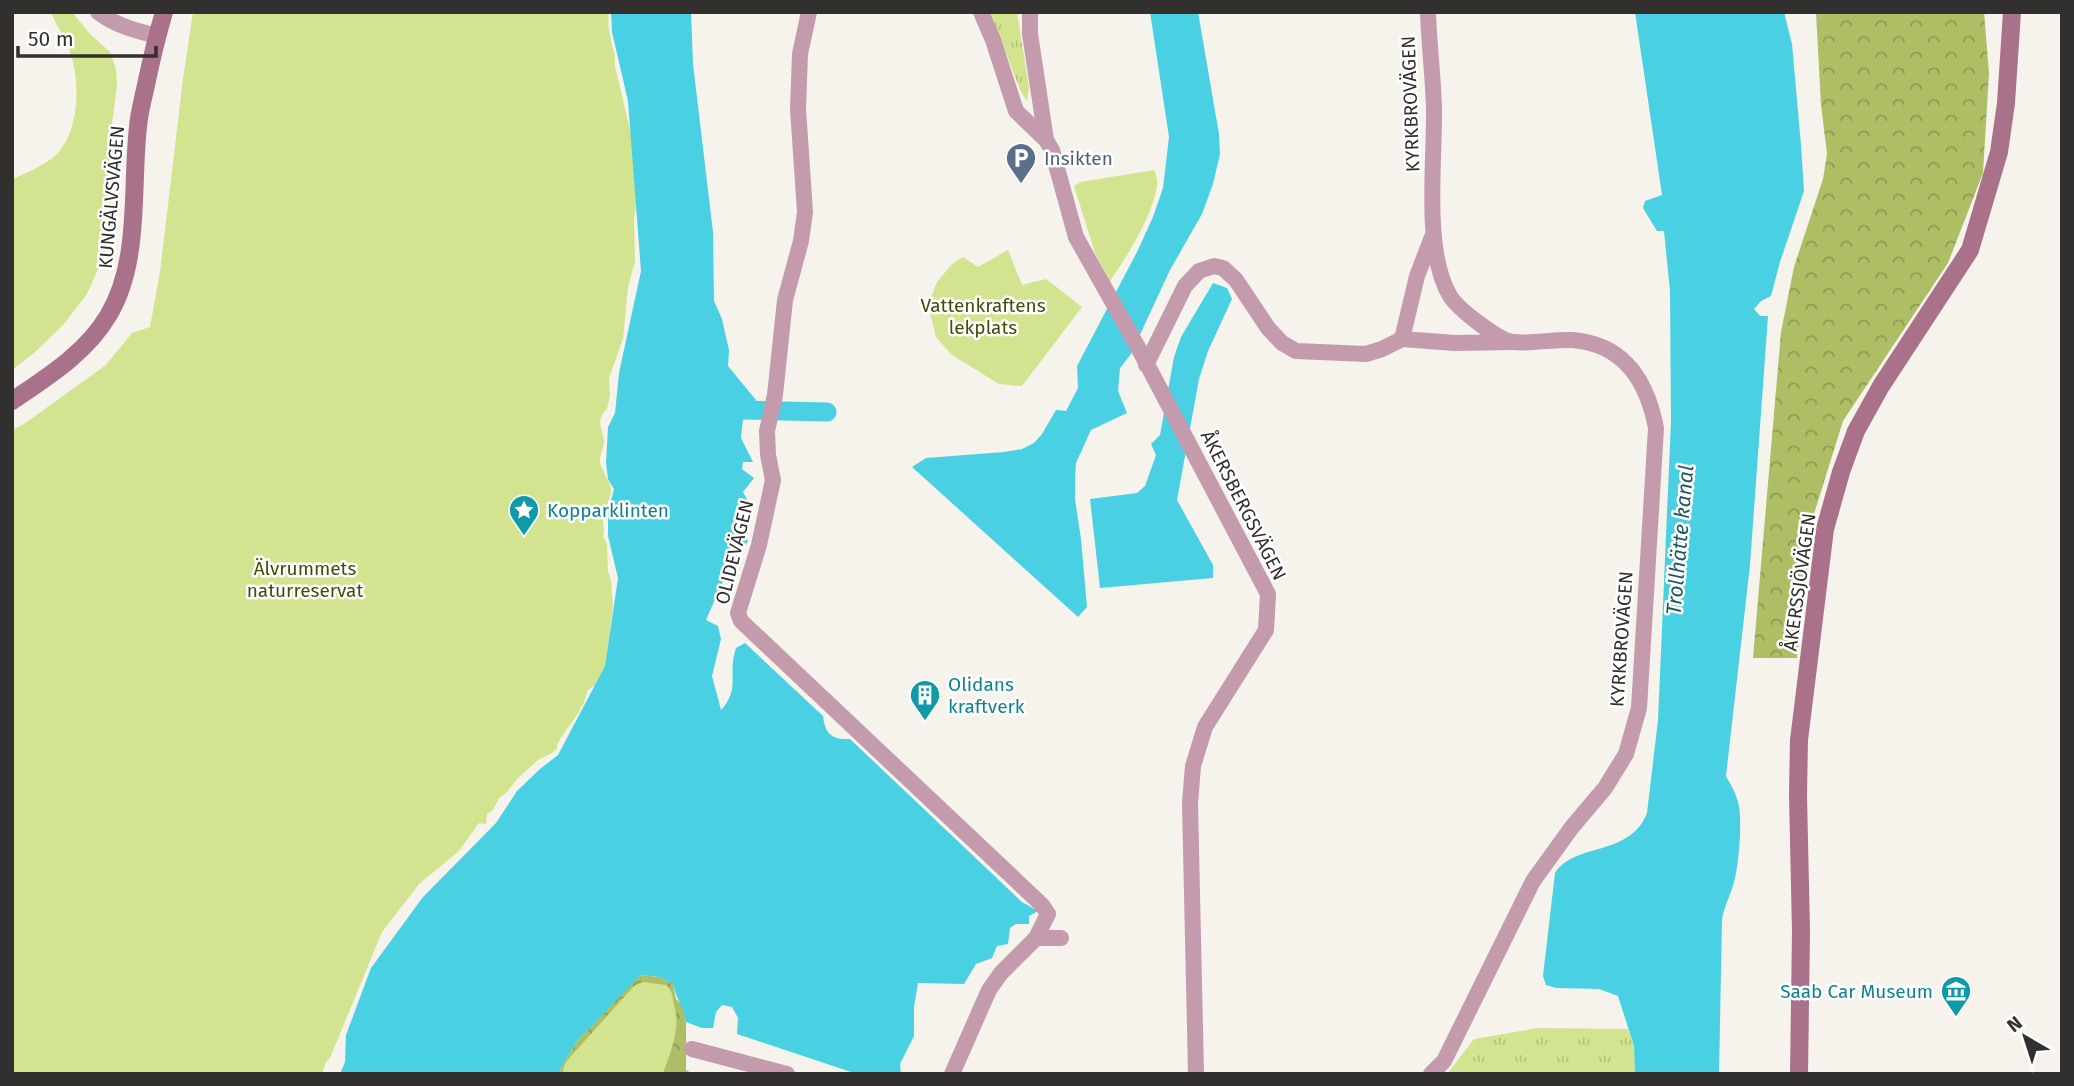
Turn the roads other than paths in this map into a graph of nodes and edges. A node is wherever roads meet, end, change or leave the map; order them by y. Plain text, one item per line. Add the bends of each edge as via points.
1 (98, 12) edge
2 (164, 12) edge
3 (809, 12) edge
4 (981, 12) edge
5 (1030, 12) edge
6 (1428, 12) edge
7 (2012, 12) edge
8 (157, 36) junction
9 (1046, 140) junction
10 (1433, 236) junction
11 (1402, 339) junction
12 (1510, 342) junction
13 (1143, 358) junction
14 (12, 401) edge
15 (1036, 938) junction
16 (1061, 938) dead end
17 (692, 1049) dead end
18 (787, 1074) edge
19 (952, 1074) edge
20 (1196, 1074) edge
21 (1431, 1074) edge
22 (1800, 1074) edge

1 - 8 street
2 - 8 street, KUNGÄLVSVÄGEN
3 - 15 street, OLIDEVÄGEN via 800,54 798,110 805,212 802,241 785,300 768,431 773,480 738,613 741,621 1042,905 1048,914
4 - 9 street via 1016,111
5 - 9 street, ÅKERSBERGSVÄGEN
6 - 10 street, KYRKBROVÄGEN via 1434,104
7 - 22 street, ÅKERSSJÖVÄGEN via 1999,152 1970,250 1856,431 1825,529 1799,740
8 - 14 street, KUNGÄLVSVÄGEN via 138,125 129,257 122,289 108,317 85,346
9 - 13 street, ÅKERSBERGSVÄGEN via 1076,237
10 - 11 street, KYRKBROVÄGEN via 1417,276
10 - 12 street, KYRKBROVÄGEN via 1441,278 1451,298 1470,317
11 - 12 street, KYRKBROVÄGEN
11 - 13 street via 1366,354 1296,351 1268,328 1236,280 1214,266 1199,271 1185,286
12 - 21 street, KYRKBROVÄGEN via 1571,340 1600,345 1629,369 1651,405 1656,428 1639,708 1626,754 1533,881 1444,1061
13 - 20 street, ÅKERSBERGSVÄGEN via 1268,594 1266,629 1205,727 1193,766
15 - 16 street
15 - 19 street via 989,990
17 - 18 street

